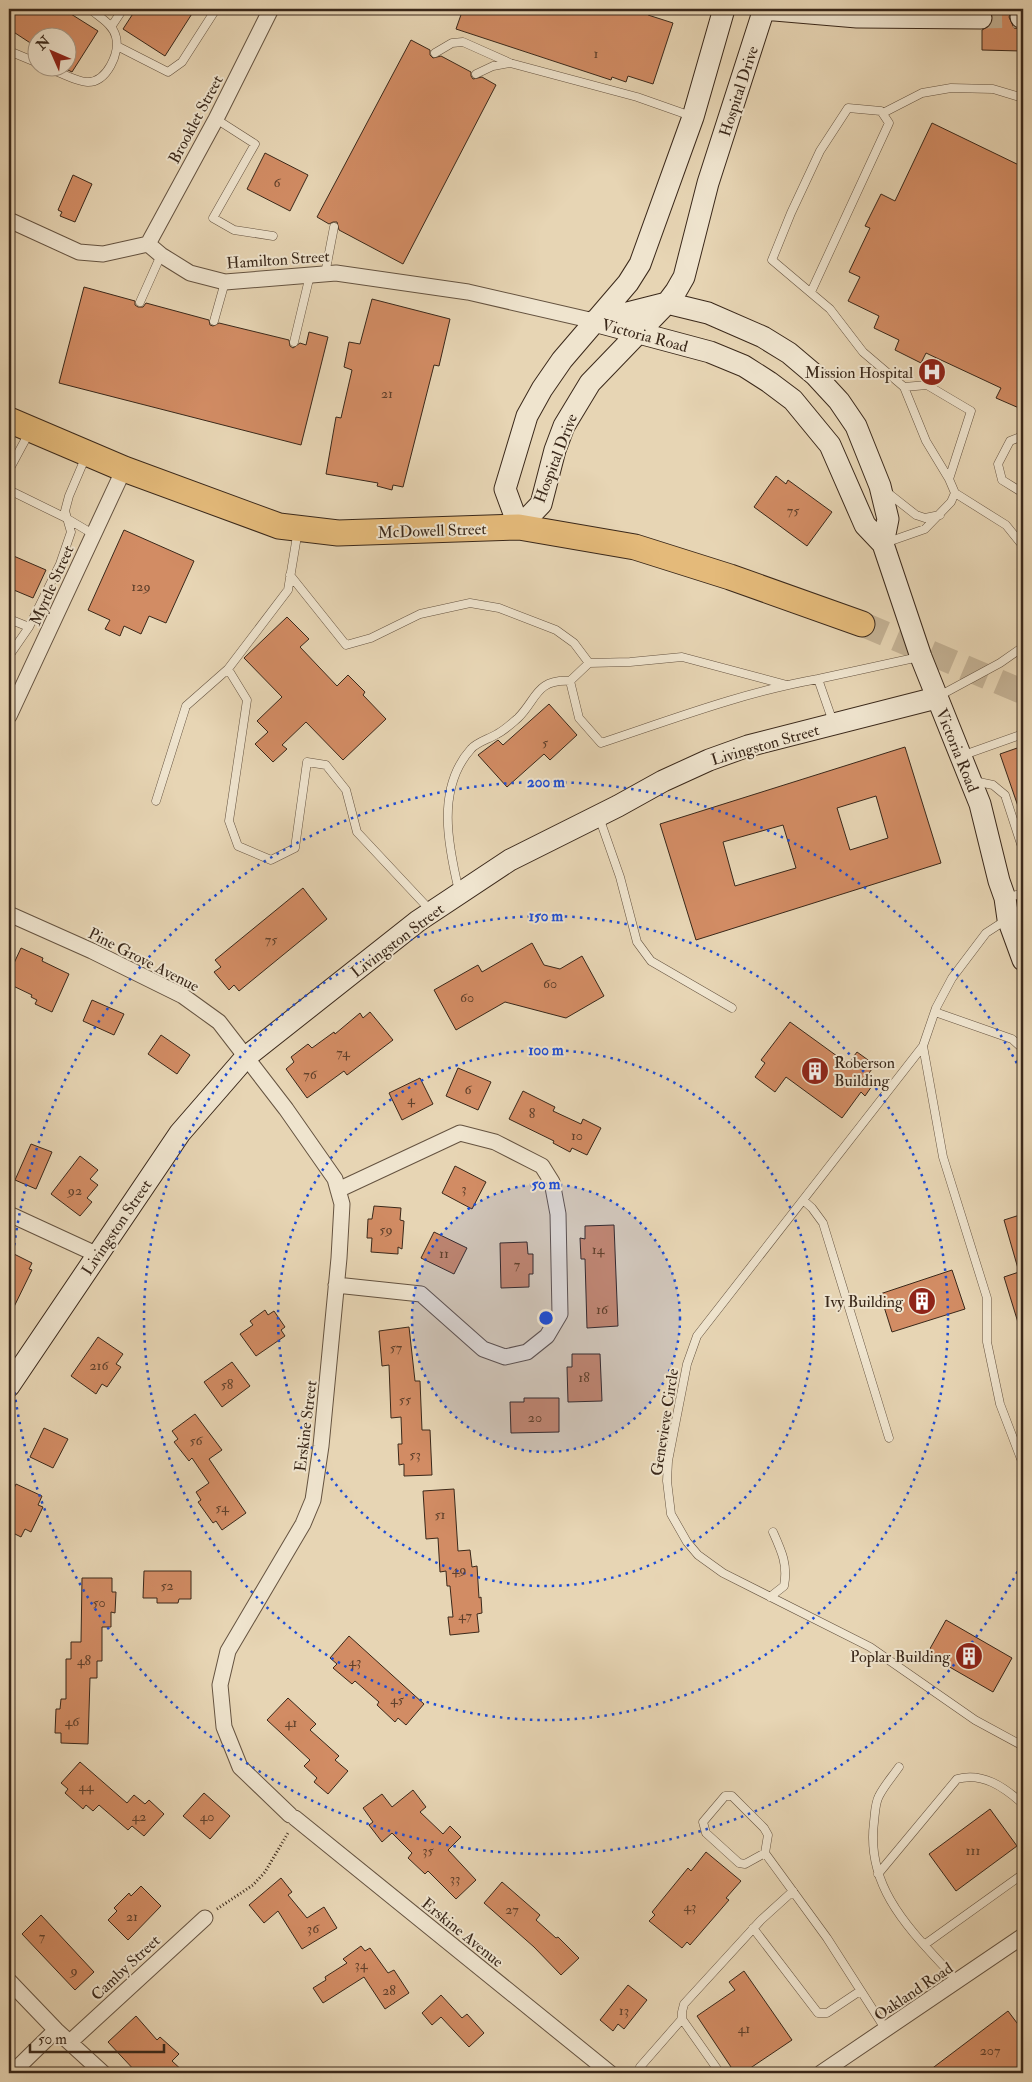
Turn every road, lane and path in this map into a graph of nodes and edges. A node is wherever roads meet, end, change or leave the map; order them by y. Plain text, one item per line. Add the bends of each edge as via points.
1 (90, 9) edge
2 (123, 9) edge
3 (216, 9) edge
4 (271, 9) edge
5 (724, 9) edge
6 (763, 9) edge
7 (981, 18) tunnel mouth
8 (111, 27) junction
9 (117, 46) junction
10 (9, 51) edge
11 (435, 53) dead end
12 (28, 59) edge
13 (510, 63) junction
14 (476, 74) dead end
15 (75, 78) edge
16 (1023, 98) edge
17 (882, 112) junction
18 (693, 117) junction
19 (216, 119) junction
20 (9, 220) edge
21 (334, 227) dead end
22 (273, 236) dead end
23 (148, 244) junction
24 (161, 255) junction
25 (325, 274) junction
26 (310, 275) junction
27 (225, 282) junction
28 (811, 292) junction
29 (140, 302) dead end
30 (667, 303) junction
31 (214, 321) dead end
32 (594, 321) junction
33 (638, 333) junction
34 (294, 342) dead end
35 (904, 388) junction
36 (20, 424) edge
37 (1023, 438) edge
38 (88, 453) junction
39 (124, 469) junction
40 (9, 470) edge
41 (949, 479) junction
42 (880, 486) junction
43 (9, 490) edge
44 (955, 493) junction
45 (1023, 493) edge
46 (940, 515) junction
47 (66, 518) junction
48 (519, 527) junction
49 (298, 528) junction
50 (93, 534) junction
51 (883, 544) junction
52 (1023, 546) edge
53 (290, 575) junction
54 (9, 619) edge
55 (862, 624) tunnel mouth
56 (29, 627) junction
57 (1023, 647) edge
58 (9, 656) edge
59 (920, 657) junction
60 (589, 663) junction
61 (228, 669) junction
62 (818, 679) junction
63 (570, 681) junction
64 (787, 685) junction
65 (936, 698) junction
66 (9, 716) edge
67 (834, 725) junction
68 (1023, 734) edge
69 (960, 756) junction
70 (970, 780) junction
71 (156, 801) dead end
72 (598, 815) junction
73 (1023, 850) edge
74 (460, 893) junction
75 (1012, 903) edge
76 (432, 912) junction
77 (9, 914) edge
78 (1023, 960) edge
79 (732, 1008) dead end
80 (935, 1012) junction
81 (923, 1046) junction
82 (1023, 1049) edge
83 (246, 1057) junction
84 (338, 1190) junction
85 (803, 1200) junction
86 (9, 1214) edge
87 (98, 1255) junction
88 (336, 1285) junction
89 (9, 1386) edge
90 (889, 1438) dead end
91 (1023, 1464) edge
92 (773, 1532) dead end
93 (770, 1597) junction
94 (1023, 1746) edge
95 (899, 1767) dead end
96 (266, 1793) joint
97 (1023, 1804) edge
98 (294, 1818) junction
99 (765, 1853) junction
100 (878, 1874) junction
101 (1023, 1874) edge
102 (792, 1891) junction
103 (205, 1918) joint
104 (753, 1928) junction
105 (1023, 1936) edge
106 (924, 1945) junction
107 (9, 1981) edge
108 (958, 1982) junction
109 (860, 1990) junction
110 (682, 2019) junction
111 (56, 2030) junction
112 (886, 2030) junction
113 (70, 2042) junction
114 (640, 2067) dead end
115 (12, 2073) edge
116 (103, 2073) edge
117 (610, 2073) edge
118 (720, 2073) edge
119 (821, 2073) edge

1 - 8 lane
2 - 8 lane
3 - 9 lane via 182,62 168,72
4 - 19 street, Brooklet Street
5 - 18 street, Hospital Drive
6 - 7 street via 857,17
6 - 30 street, Hospital Drive via 708,183 684,276
8 - 9 lane
9 - 15 lane via 105,72 96,80 88,83
10 - 12 lane
11 - 13 lane via 463,42
13 - 14 lane
13 - 18 lane via 637,97
16 - 17 lane via 994,89 951,88 922,93
17 - 28 lane via 889,123
17 - 28 lane via 848,108 820,151 772,260
18 - 32 street, Hospital Drive via 640,264 628,283
19 - 22 lane via 255,144 213,218 234,230
19 - 23 street, Brooklet Street
20 - 23 street via 79,252 103,254
21 - 25 lane
23 - 24 street, Hamilton Street
24 - 27 street, Hamilton Street via 190,273
24 - 29 lane
25 - 26 street, Hamilton Street
25 - 32 street, Hamilton Street via 468,292
26 - 27 street, Hamilton Street
26 - 34 lane
27 - 31 lane
28 - 35 lane via 830,309 863,352
30 - 32 street, Victoria Road
30 - 33 street, Hospital Drive
30 - 42 street, Victoria Road via 696,309 763,337 790,353 839,401 856,426
32 - 33 street, Victoria Road
32 - 48 street, Hospital Drive via 562,360 527,416 506,489
33 - 48 street, Hospital Drive via 598,372 579,399 555,450 541,504
33 - 51 street, Victoria Road via 710,352 744,366 793,400 830,445 865,525
35 - 41 lane via 926,441
35 - 41 lane via 927,385 971,411
36 - 38 main road, McDowell Street
36 - 40 lane
37 - 45 lane via 1010,441 998,464 1002,480
38 - 39 main road, McDowell Street
38 - 47 lane via 69,496
39 - 49 main road, McDowell Street via 279,526
39 - 50 street, Myrtle Street
41 - 44 lane
42 - 46 lane via 916,515 925,518
42 - 51 street, Victoria Road via 888,519
43 - 47 lane
44 - 46 lane
44 - 52 lane via 1006,525
46 - 51 lane via 925,529
47 - 50 lane
47 - 56 lane via 71,532 60,564
48 - 49 main road, McDowell Street via 338,533
48 - 55 main road, McDowell Street via 635,547
49 - 53 lane
50 - 66 street, Myrtle Street
51 - 59 street, Victoria Road
53 - 60 lane via 346,645 371,638 420,614 470,603 499,608 556,630 574,643
53 - 61 lane via 288,590
54 - 56 lane
56 - 58 lane
57 - 65 lane
59 - 62 lane
59 - 65 street, Victoria Road
60 - 63 lane
60 - 64 lane via 682,657
61 - 71 lane via 186,706
61 - 76 lane via 247,700 229,821 238,846 271,860 295,848 307,762 326,765 346,790 357,832
62 - 64 lane
62 - 67 lane
63 - 64 lane via 579,718 601,743 711,706
63 - 74 lane via 556,680 536,692 520,716 498,734 472,747 454,774 449,788 448,817
65 - 67 street, Livingston Street
65 - 69 street, Victoria Road
67 - 72 street, Livingston Street via 748,746 709,760
68 - 69 lane
69 - 70 street, Victoria Road
70 - 73 lane via 993,785 1005,795
70 - 75 street, Victoria Road via 980,804 999,881
72 - 74 street, Livingston Street via 510,860
72 - 79 lane via 620,876 637,942 651,961
74 - 76 street, Livingston Street
75 - 78 street, Victoria Road
75 - 80 lane via 952,978
76 - 83 street, Livingston Street
77 - 83 street, Pine Grove Avenue via 92,950 183,996 219,1022
80 - 81 lane
80 - 82 lane via 1012,1039
81 - 85 lane, Genevieve Circle
81 - 91 lane via 943,1157 987,1298 986,1342 1000,1404
83 - 84 street, Erskine Street via 313,1146 335,1179
83 - 87 street, Livingston Street via 180,1133
84 - 88 street, Erskine Street via 342,1204
84 - 88 street via 460,1133 495,1142 542,1166 552,1182 558,1214 560,1314 547,1336 526,1352 505,1357 483,1349 421,1294
85 - 90 lane via 823,1223
85 - 93 lane, Genevieve Circle via 697,1336 687,1364 668,1461 670,1506 678,1529 687,1542 709,1564
86 - 87 street
87 - 89 street, Livingston Street
88 - 96 street, Erskine Street via 321,1446 312,1500 300,1530 228,1651 220,1685 224,1727 240,1767
92 - 93 lane via 787,1572 784,1586
93 - 94 lane, Genevieve Circle via 870,1647 975,1720
95 - 100 lane via 878,1797 872,1839
96 - 98 street, Erskine Avenue
97 - 100 lane via 989,1780 970,1775 956,1778
98 - 103 path via 265,1872 253,1885
98 - 117 street, Erskine Avenue
99 - 99 lane via 768,1835 764,1828 732,1796 725,1796 703,1822 706,1833 739,1863 745,1864
99 - 102 lane
100 - 106 lane via 886,1896
101 - 106 lane
102 - 104 lane
102 - 109 lane
103 - 113 street, Camby Street
104 - 109 lane via 818,2013 827,2013
104 - 110 lane via 684,2004
105 - 108 street, Oakland Road
106 - 108 lane
107 - 111 street
108 - 112 street, Oakland Road
109 - 112 lane
110 - 114 lane
110 - 118 lane
111 - 113 street
111 - 115 street
112 - 119 street, Oakland Road
113 - 116 street

